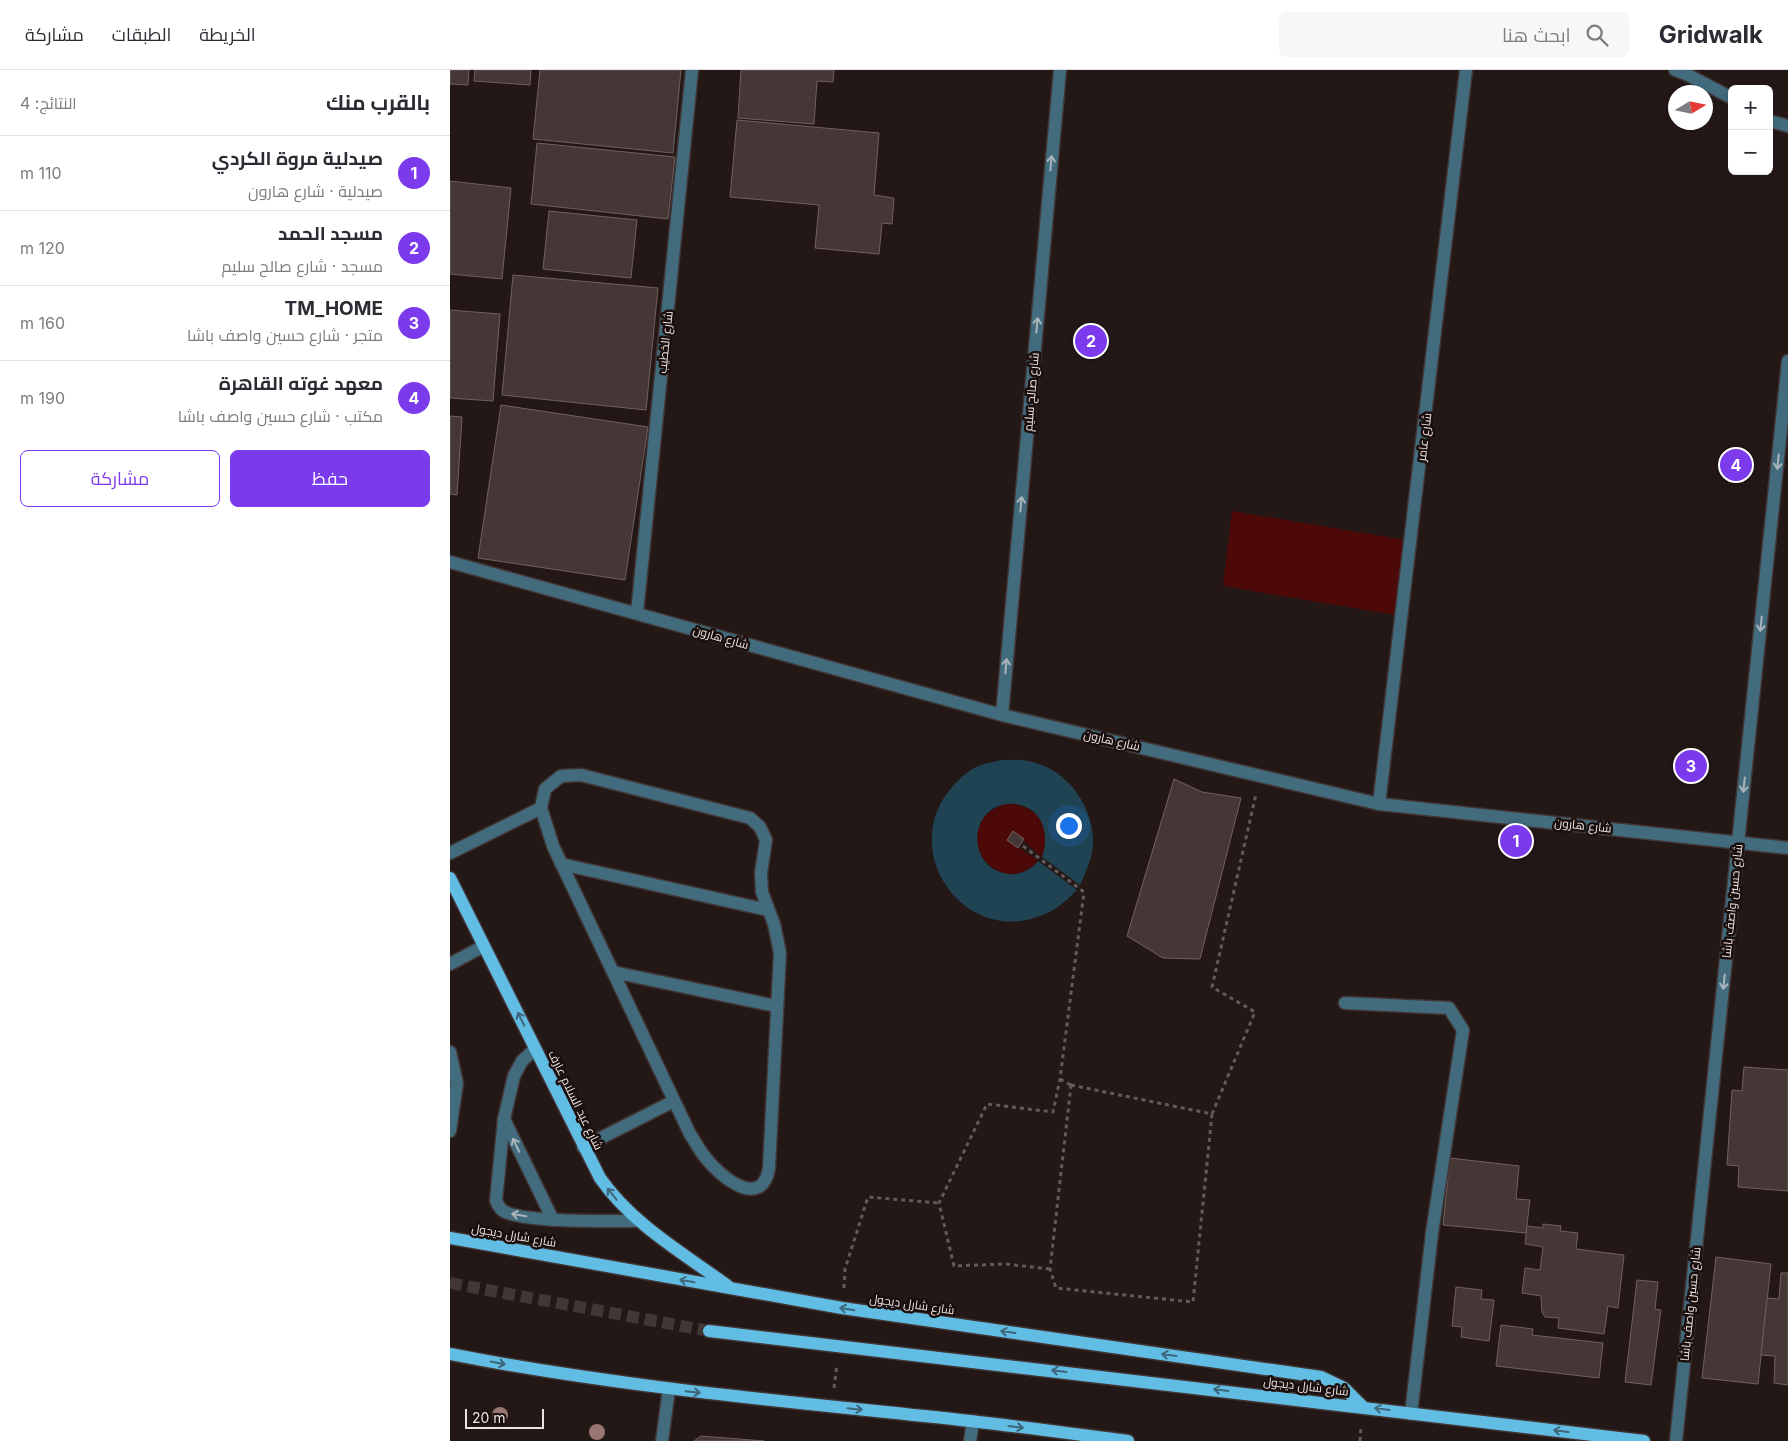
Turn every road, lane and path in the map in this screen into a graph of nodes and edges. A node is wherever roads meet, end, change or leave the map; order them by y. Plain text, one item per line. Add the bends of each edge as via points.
1 (692, 70) edge
2 (1060, 70) edge
3 (1466, 70) edge
4 (1675, 70) edge
5 (1728, 96) edge
6 (1773, 122) edge
7 (1788, 126) edge
8 (1788, 361) edge
9 (450, 562) edge
10 (638, 614) junction
11 (1002, 715) junction
12 (1260, 774) junction
13 (1379, 804) junction
14 (541, 808) junction
15 (1738, 841) junction
16 (1023, 846) dead end
17 (1788, 848) edge
18 (450, 853) edge
19 (561, 864) junction
20 (450, 878) edge
21 (768, 910) junction
22 (484, 946) junction
23 (450, 964) edge
24 (613, 972) junction
25 (1345, 1003) dead end
26 (776, 1006) junction
27 (535, 1049) junction
28 (450, 1052) edge
29 (1060, 1079) junction
30 (453, 1084) edge
31 (1071, 1084) junction
32 (674, 1101) junction
33 (1212, 1114) junction
34 (504, 1120) junction
35 (450, 1131) edge
36 (583, 1147) junction
37 (939, 1203) junction
38 (553, 1220) junction
39 (638, 1221) junction
40 (450, 1238) edge
41 (1050, 1269) junction
42 (732, 1289) junction
43 (842, 1308) junction
44 (709, 1331) tunnel mouth
45 (450, 1354) edge
46 (669, 1389) junction
47 (1363, 1407) junction
48 (1411, 1414) junction
49 (973, 1421) junction
50 (662, 1441) edge
51 (970, 1441) edge
52 (1128, 1441) edge
53 (1644, 1441) edge
54 (1676, 1441) edge

1 - 10 street, شارع الخطيب
11 -> 2 street, شارع صالح سليم
3 - 13 street, شارع عامر
4 - 5 street
6 - 7 street
8 -> 15 street, شارع حسين واصف باشا
9 - 10 street, شارع هارون
10 - 11 street, شارع هارون
11 - 12 street, شارع هارون
12 - 13 street, شارع هارون
12 - 33 path via 1212,987 1255,1012
13 - 15 street, شارع هارون
14 - 18 street
14 - 19 street
14 - 21 street via 545,789 561,776 581,775 750,818 760,827 766,840 761,873 762,892
15 - 17 street, شارع هارون
15 -> 54 street, شارع حسين واصف باشا
16 - 29 path via 1084,892
19 - 21 street
19 - 24 street
20 - 22 main road, شارع عبد السلام عارف
21 - 26 street via 780,953
22 - 23 street
27 -> 22 main road, شارع عبد السلام عارف
24 - 26 street
24 - 32 street
25 - 48 street via 1449,1008 1463,1030 1432,1234
26 - 32 street via 767,1180 758,1189 745,1190 705,1158
27 - 34 street via 518,1068
27 - 36 main road, شارع عبد السلام عارف
28 - 30 street
29 - 31 path
29 - 37 path via 1053,1112 988,1104
30 - 35 street
31 - 33 path
31 - 41 path
32 - 36 street
33 - 41 path via 1193,1302 1056,1288
38 -> 34 street
38 -> 34 street via 508,1213 498,1206
39 -> 36 main road, شارع عبد السلام عارف via 611,1194
37 - 41 path via 954,1266 1005,1264
37 - 43 path via 868,1196 845,1269
38 - 39 street
39 - 42 main road, شارع عبد السلام عارف
42 -> 40 main road, شارع شارل ديجول
42 - 43 main road, شارع شارل ديجول
47 -> 43 main road, شارع شارل ديجول via 1344,1388 1321,1377
47 -> 44 main road, شارع شارل ديجول
45 -> 46 main road via 528,1370
46 -> 49 main road
46 - 50 street
48 -> 47 main road, شارع شارل ديجول
53 -> 48 main road, شارع شارل ديجول
49 - 51 street
49 -> 52 main road

